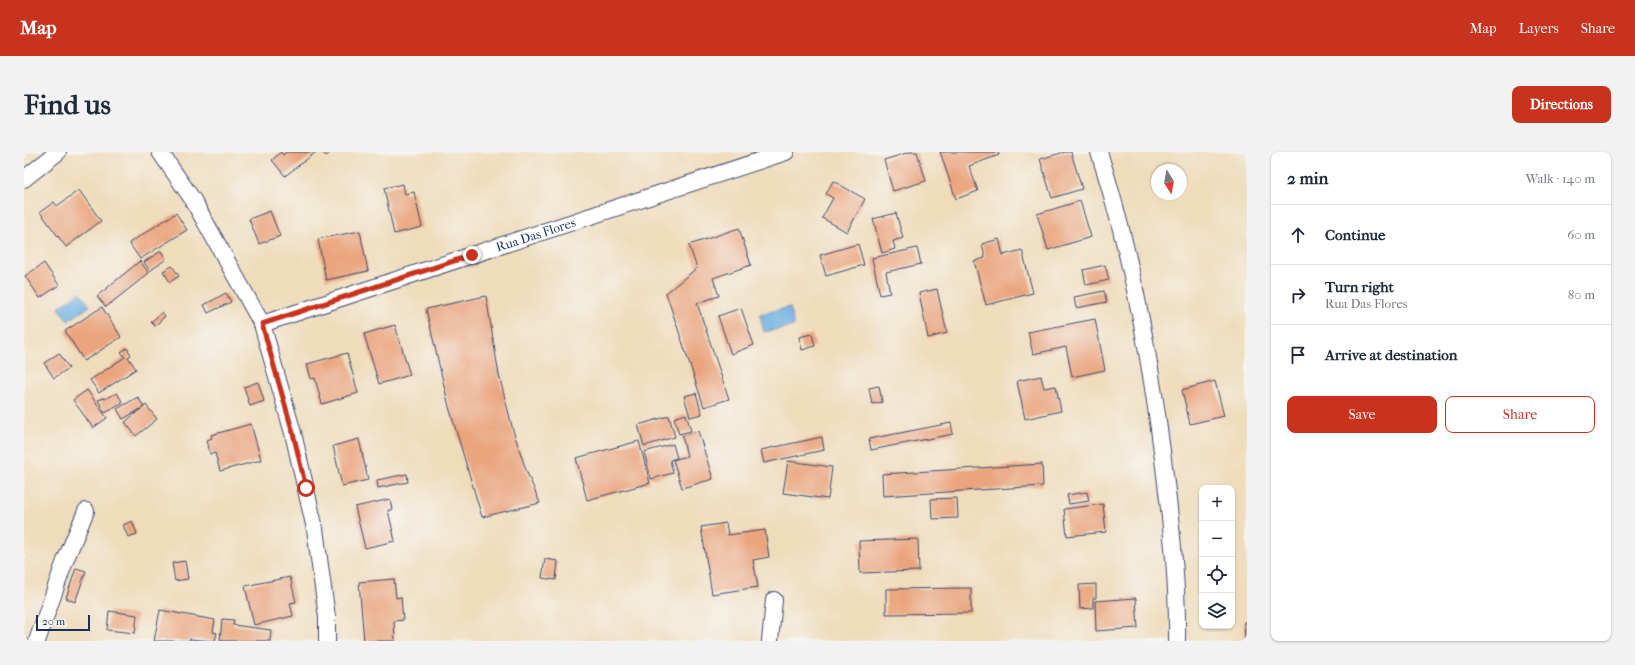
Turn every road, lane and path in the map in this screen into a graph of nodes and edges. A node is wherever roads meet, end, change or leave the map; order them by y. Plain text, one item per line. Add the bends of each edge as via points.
1 (58, 152) edge
2 (160, 152) edge
3 (786, 152) edge
4 (1099, 152) edge
5 (24, 179) edge
6 (262, 324) junction
7 (86, 510) dead end
8 (774, 600) dead end
9 (38, 641) edge
10 (327, 641) edge
11 (770, 641) edge
12 (1177, 641) edge

1 - 5 street
2 - 6 street via 193,200
3 - 6 street, Rua Das Flores
4 - 12 street via 1135,287 1153,379 1168,492 1178,614
6 - 10 street via 293,433 315,529
7 - 9 street
8 - 11 street

